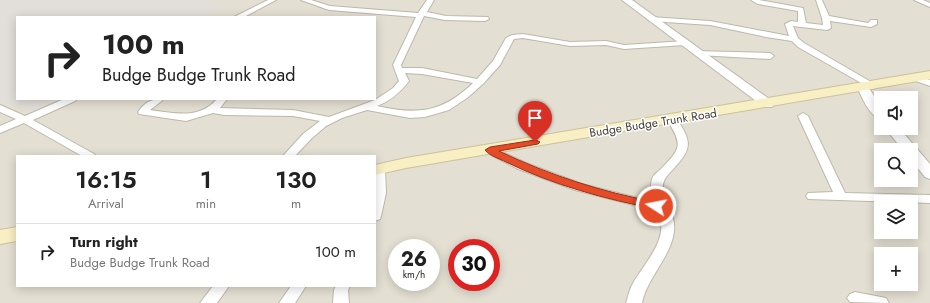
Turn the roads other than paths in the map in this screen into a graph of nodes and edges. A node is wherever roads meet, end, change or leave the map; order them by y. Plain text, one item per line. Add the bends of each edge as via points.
1 (273, 0) edge
2 (304, 0) edge
3 (431, 0) edge
4 (626, 0) edge
5 (754, 0) edge
6 (819, 0) edge
7 (917, 0) edge
8 (930, 5) edge
9 (420, 14) junction
10 (240, 16) edge
11 (826, 18) junction
12 (484, 19) dead end
13 (651, 19) junction
14 (874, 22) dead end
15 (802, 24) junction
16 (794, 39) junction
17 (685, 43) junction
18 (698, 53) junction
19 (770, 56) dead end
20 (398, 70) junction
21 (930, 75) edge
22 (916, 78) junction
23 (479, 82) junction
24 (930, 83) edge
25 (868, 86) junction
26 (70, 100) edge
27 (157, 100) edge
28 (221, 100) edge
29 (768, 104) junction
30 (874, 106) edge
31 (367, 107) junction
32 (213, 110) junction
33 (2, 111) edge
34 (803, 116) dead end
35 (24, 119) junction
36 (328, 120) junction
37 (672, 120) junction
38 (0, 130) edge
39 (898, 135) edge
40 (904, 143) edge
41 (490, 150) junction
42 (88, 155) edge
43 (290, 155) edge
44 (918, 159) edge
45 (377, 169) edge
46 (930, 174) edge
47 (812, 196) dead end
48 (841, 197) junction
49 (930, 199) edge
50 (656, 206) junction
51 (376, 214) edge
52 (16, 234) edge
53 (0, 238) edge
54 (221, 287) edge
55 (298, 287) edge
56 (342, 287) edge
57 (855, 298) dead end
58 (208, 303) edge
59 (287, 303) edge
60 (341, 303) edge
61 (634, 303) edge
62 (881, 303) edge

1 - 10 street
2 - 9 street via 335,9
3 - 9 street
4 - 13 street
5 - 15 street via 801,9
6 - 11 street
7 - 8 street
9 - 12 street via 445,18
9 - 20 street via 407,48 397,65
11 - 14 street via 868,25
11 - 15 street via 827,28
13 - 16 street via 710,23
13 - 17 street
15 - 16 street via 789,24
16 - 25 street
17 - 18 street
17 - 23 street via 624,47 606,43 570,44 523,36 512,37 496,64
18 - 19 street
18 - 29 street
20 - 23 street via 422,71
20 - 31 street via 404,81 401,86 389,97
21 - 22 main road, Budge Budge Trunk Road
22 - 24 street
22 - 25 main road, Budge Budge Trunk Road
23 - 31 street via 456,103 425,114 392,113
25 - 29 main road, Budge Budge Trunk Road
25 - 30 street
26 - 35 street
27 - 32 street via 143,112 186,118
28 - 32 street
29 - 37 main road, Budge Budge Trunk Road
31 - 36 street
32 - 36 street via 293,113
33 - 35 street
34 - 48 street
35 - 38 street
35 - 42 street
36 - 43 street via 302,141
37 - 41 main road, Budge Budge Trunk Road
37 - 50 street via 680,130 684,146 681,157 658,179
39 - 40 street
41 - 45 main road, Budge Budge Trunk Road
41 - 50 street via 522,166 579,187
44 - 46 street
45 - 51 street via 381,192
47 - 48 street
48 - 49 street
50 - 61 street via 661,208 668,218 669,226 654,264 638,289
52 - 53 main road
54 - 58 street
55 - 59 street
56 - 60 street
57 - 62 street

